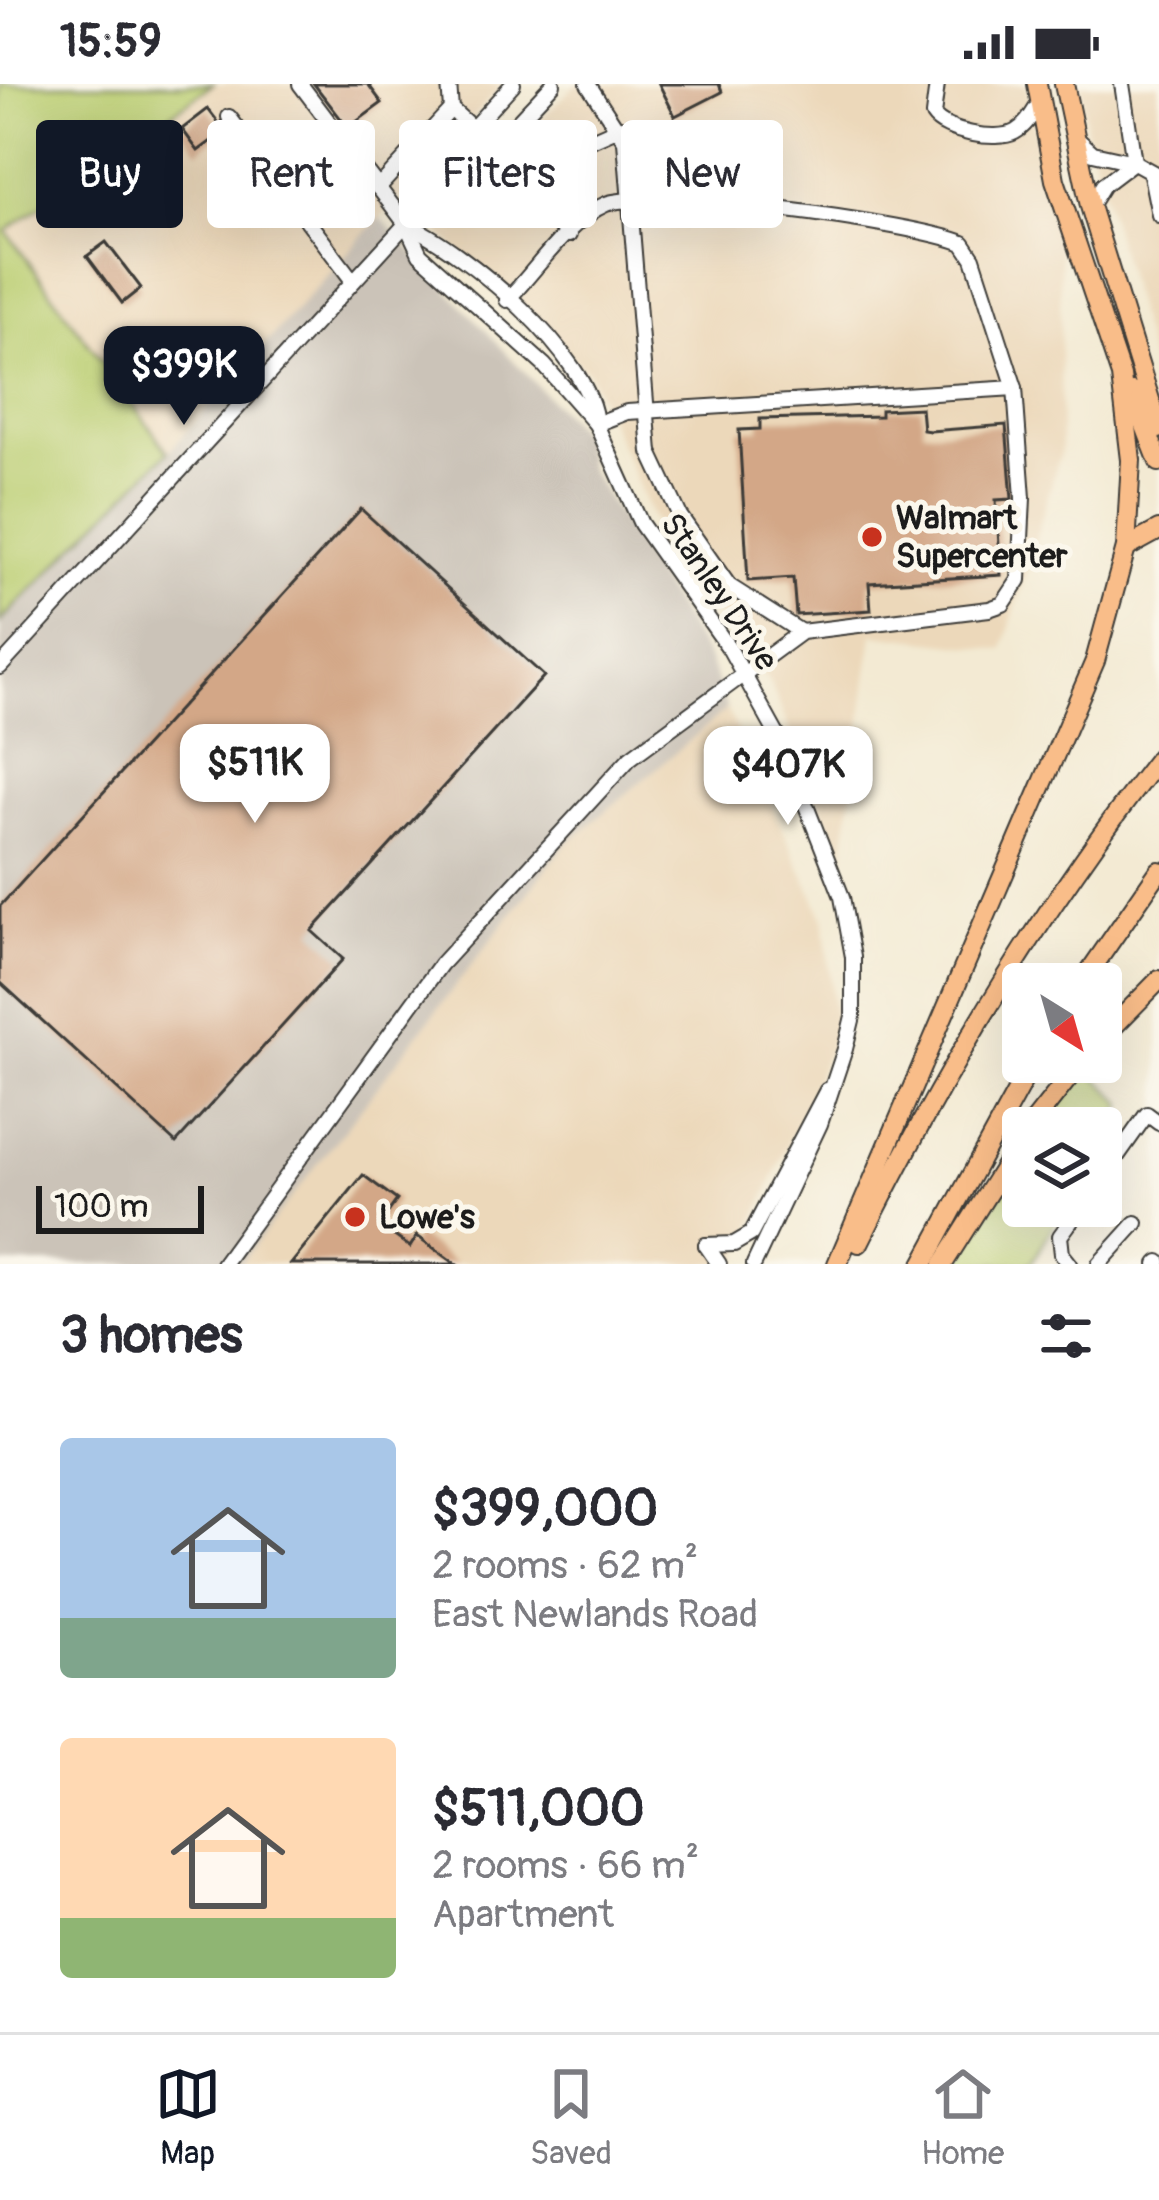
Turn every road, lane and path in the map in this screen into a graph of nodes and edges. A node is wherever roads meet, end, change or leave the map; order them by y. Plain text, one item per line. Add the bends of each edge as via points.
1 (300, 84) edge
2 (448, 84) edge
3 (553, 84) edge
4 (588, 84) edge
5 (937, 84) edge
6 (1064, 84) edge
7 (1122, 84) edge
8 (507, 86) edge
9 (1038, 93) edge
10 (451, 110) junction
11 (229, 117) dead end
12 (463, 120) edge
13 (479, 120) edge
14 (519, 120) edge
15 (621, 127) joint
16 (1073, 135) junction
17 (597, 138) edge
18 (1134, 162) junction
19 (1155, 175) edge
20 (378, 188) junction
21 (621, 200) edge
22 (1090, 206) junction
23 (783, 212) edge
24 (399, 215) edge
25 (1159, 215) edge
26 (402, 228) edge
27 (408, 228) edge
28 (415, 228) edge
29 (562, 228) edge
30 (633, 228) edge
31 (569, 235) junction
32 (353, 281) junction
33 (507, 300) junction
34 (1114, 349) junction
35 (1015, 388) junction
36 (1149, 388) junction
37 (650, 411) junction
38 (1159, 412) edge
39 (596, 424) junction
40 (1159, 429) edge
41 (1159, 462) edge
42 (1159, 530) edge
43 (1126, 548) junction
44 (801, 632) junction
45 (0, 667) edge
46 (744, 672) junction
47 (1159, 758) edge
48 (1159, 871) edge
49 (1095, 963) edge
50 (1159, 980) edge
51 (1159, 990) edge
52 (1122, 1018) edge
53 (1122, 1022) edge
54 (840, 1068) junction
55 (1022, 1083) edge
56 (1065, 1083) edge
57 (1046, 1107) edge
58 (1153, 1118) edge
59 (1122, 1154) edge
60 (1002, 1170) edge
61 (1136, 1223) dead end
62 (1067, 1227) edge
63 (223, 1264) edge
64 (719, 1264) edge
65 (754, 1264) edge
66 (838, 1264) edge
67 (849, 1264) edge
68 (923, 1264) edge
69 (943, 1264) edge
70 (1070, 1264) edge
71 (1099, 1264) edge

1 - 20 street
2 - 10 street
3 - 14 street
4 - 15 street
5 - 9 street via 933,115 951,128 1006,136 1022,127
6 - 16 highway
7 - 18 street
8 - 13 street
9 - 34 highway via 1064,212
10 - 12 street
10 - 20 street
11 - 32 street
15 - 17 street
16 - 18 street via 1093,153
16 - 22 highway
18 - 19 street
18 - 22 street
19 - 25 street
20 - 24 street
21 - 31 street via 603,205
22 - 36 highway
23 - 35 street via 962,243
26 - 32 street
27 - 39 street, Stanley Drive via 420,254 544,365
28 - 33 street, Stanley Drive
29 - 31 street
30 - 37 street
31 - 33 street
32 - 45 street
33 - 39 street, Stanley Drive via 578,370
34 - 41 highway
34 - 43 highway via 1130,444
35 - 37 street
35 - 44 street via 1024,550 1012,595 988,609
36 - 38 highway
36 - 40 highway
37 - 39 street
37 - 44 street via 650,452 680,516 739,596
39 - 46 street, Stanley Drive via 641,524
42 - 43 highway
43 - 66 highway via 1095,661
44 - 46 street
46 - 54 street, Stanley Drive via 842,897 853,1016
46 - 63 street via 630,758 471,929
47 - 67 highway via 997,989
48 - 49 highway
50 - 52 highway
51 - 53 highway
54 - 64 street via 754,1230 734,1244 706,1245
54 - 65 street, Stanley Drive
55 - 68 highway
56 - 57 highway
58 - 59 street
60 - 69 highway
61 - 71 street
62 - 70 street via 1060,1236

